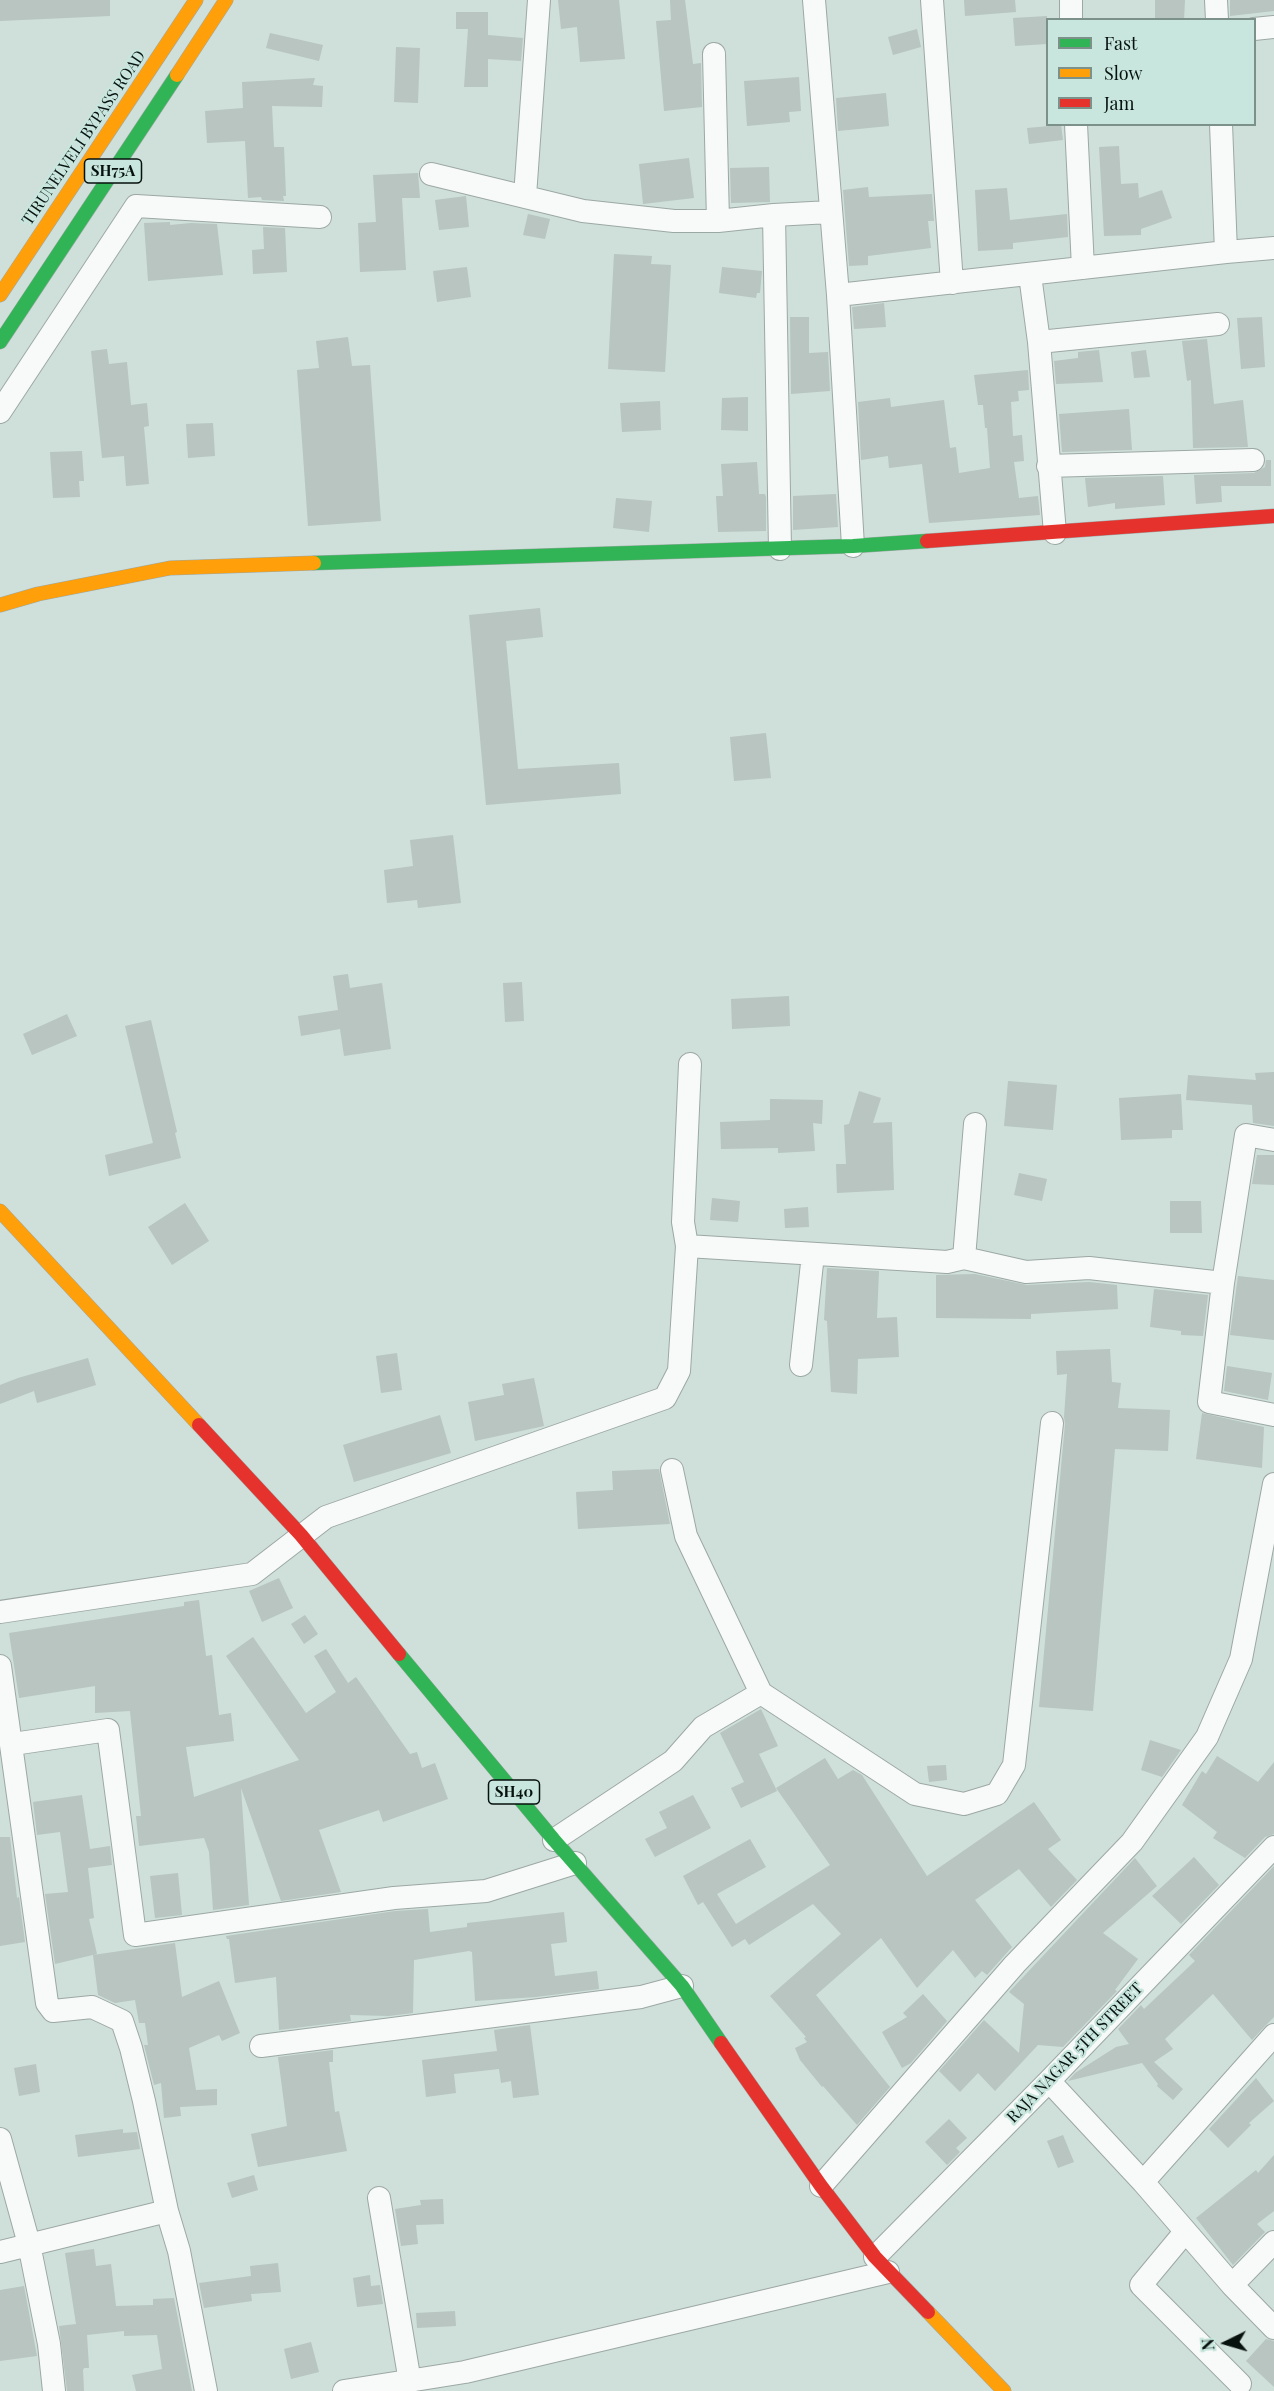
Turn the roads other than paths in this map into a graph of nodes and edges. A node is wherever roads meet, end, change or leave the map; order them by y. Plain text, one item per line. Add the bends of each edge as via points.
1 (196, 0) edge
2 (226, 0) edge
3 (539, 0) edge
4 (814, 0) edge
5 (932, 0) edge
6 (1071, 0) edge
7 (1216, 0) edge
8 (1071, 18) edge
9 (1216, 18) edge
10 (1274, 27) edge
11 (1256, 29) edge
12 (714, 54) dead end
13 (1076, 126) edge
14 (1221, 126) edge
15 (431, 174) dead end
16 (525, 195) junction
17 (830, 212) junction
18 (774, 214) junction
19 (320, 217) dead end
20 (718, 221) junction
21 (1274, 248) edge
22 (1226, 252) junction
23 (1083, 268) junction
24 (1030, 275) junction
25 (952, 283) junction
26 (0, 295) edge
27 (838, 295) junction
28 (1218, 324) dead end
29 (0, 342) edge
30 (1039, 342) junction
31 (0, 412) edge
32 (1253, 460) dead end
33 (1048, 466) junction
34 (1274, 516) edge
35 (1055, 533) junction
36 (853, 546) junction
37 (780, 549) junction
38 (0, 605) edge
39 (690, 1064) dead end
40 (975, 1124) dead end
41 (1274, 1140) edge
42 (0, 1211) edge
43 (687, 1246) junction
44 (813, 1254) junction
45 (964, 1258) junction
46 (1222, 1283) junction
47 (801, 1365) dead end
48 (1274, 1415) edge
49 (1052, 1424) dead end
50 (672, 1470) dead end
51 (1274, 1484) edge
52 (301, 1535) junction
53 (0, 1611) edge
54 (0, 1666) edge
55 (760, 1693) junction
56 (13, 1744) junction
57 (554, 1840) junction
58 (1274, 1847) edge
59 (575, 1863) junction
60 (682, 1986) junction
61 (1274, 2035) edge
62 (261, 2046) dead end
63 (1049, 2081) junction
64 (0, 2139) edge
65 (1143, 2182) junction
66 (821, 2186) junction
67 (379, 2198) dead end
68 (167, 2211) junction
69 (1185, 2232) junction
70 (1274, 2242) edge
71 (29, 2244) junction
72 (0, 2252) edge
73 (881, 2264) junction
74 (1232, 2285) junction
75 (1274, 2328) edge
76 (410, 2382) junction
77 (1240, 2384) dead end
78 (54, 2391) edge
79 (206, 2391) edge
80 (344, 2391) edge
81 (1004, 2391) edge

1 - 26 main road, TIRUNELVELI BYPASS ROAD / SH75A
2 - 29 main road, SH75A
3 - 16 street
4 - 17 street
5 - 25 street
6 - 8 street
7 - 9 street
10 - 11 street
12 - 20 street
13 - 23 street
14 - 22 street
15 - 16 street
16 - 20 street via 583,211 674,221
17 - 18 street
17 - 27 street
18 - 20 street
18 - 37 street
19 - 31 street via 136,206
21 - 22 street
22 - 23 street
23 - 24 street
24 - 25 street
24 - 30 street
25 - 27 street
27 - 36 street
28 - 30 street
30 - 33 street
32 - 33 street
33 - 35 street
34 - 35 main road
35 - 36 main road
36 - 37 main road
37 - 38 main road via 170,568
39 - 43 street via 682,1222
40 - 45 street
41 - 46 street via 1246,1135
42 - 52 main road, SH40
43 - 44 street
43 - 52 street via 679,1371 665,1398 326,1517
44 - 45 street via 947,1262
44 - 47 street
45 - 46 street via 1026,1272 1089,1268
46 - 48 street via 1209,1402
49 - 55 street via 1014,1765 997,1794 964,1804 915,1794
50 - 55 street via 686,1536
51 - 66 street via 1241,1659 1207,1737 1132,1842 1015,1964
52 - 53 street via 252,1574
52 - 57 main road, SH40
54 - 56 street
55 - 57 street via 703,1727 673,1761
56 - 59 street via 108,1730 135,1935 394,1898 486,1892
56 - 68 street via 47,2003 53,2011 92,2007 122,2021
57 - 59 main road, SH40
58 - 63 street, RAJA NAGAR 5TH STREET
59 - 60 main road, SH40
60 - 62 street via 641,1997
60 - 66 main road, SH40
61 - 65 street
63 - 65 street
63 - 73 street, RAJA NAGAR 5TH STREET
64 - 71 street
65 - 69 street
66 - 73 main road, SH40
67 - 76 street
68 - 71 street
68 - 79 street via 179,2251
69 - 74 street
69 - 77 street via 1141,2285
70 - 74 street
71 - 72 street
71 - 78 street
73 - 76 street via 465,2372
73 - 81 main road, SH40
74 - 75 street
76 - 80 street

